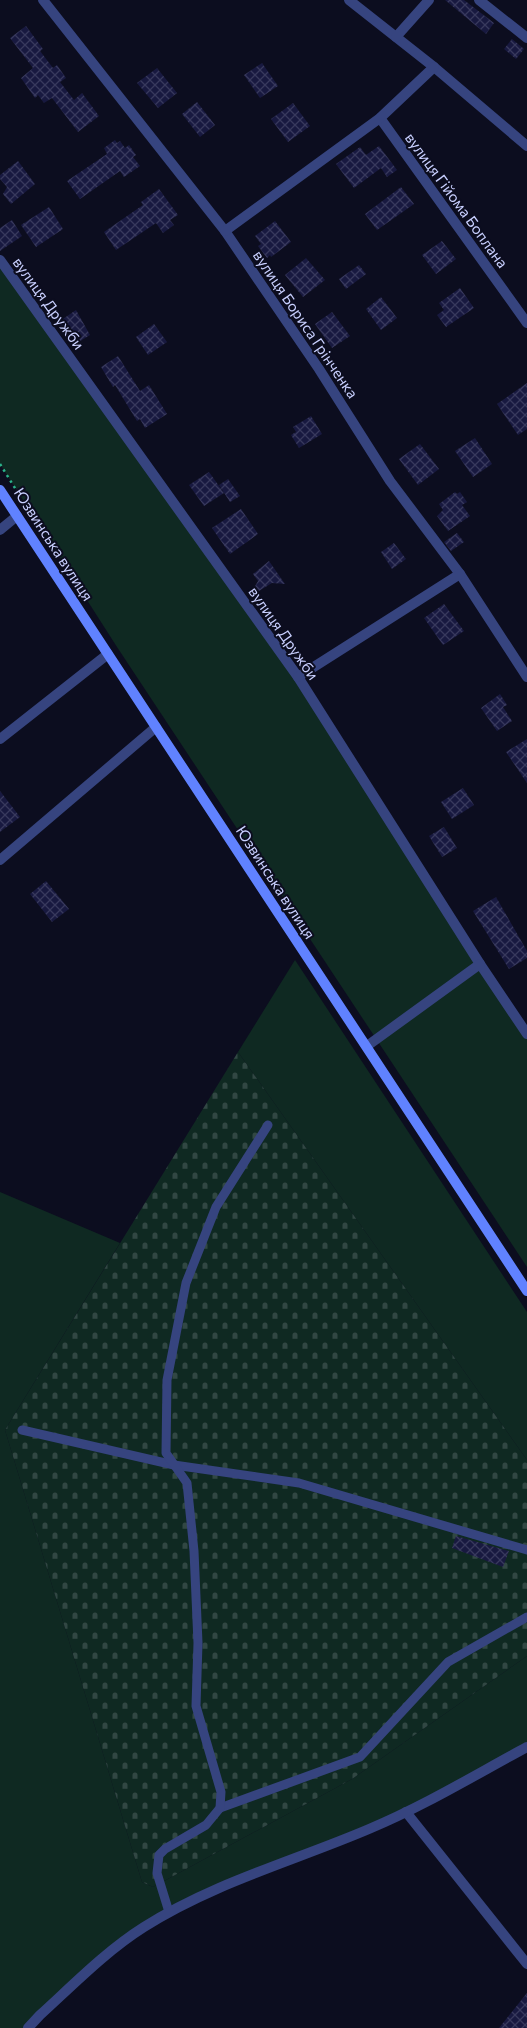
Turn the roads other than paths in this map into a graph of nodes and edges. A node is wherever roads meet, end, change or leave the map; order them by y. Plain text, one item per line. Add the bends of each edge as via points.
1 (43, 0) edge
2 (349, 0) edge
3 (429, 0) edge
4 (479, 0) edge
5 (396, 37) junction
6 (527, 38) edge
7 (434, 67) junction
8 (380, 118) junction
9 (527, 146) edge
10 (225, 231) junction
11 (0, 260) edge
12 (3, 272) edge
13 (527, 323) edge
14 (0, 490) edge
15 (17, 516) junction
16 (0, 530) edge
17 (460, 574) junction
18 (108, 654) junction
19 (298, 677) junction
20 (527, 677) edge
21 (156, 727) junction
22 (0, 739) edge
23 (0, 860) edge
24 (480, 964) junction
25 (527, 1034) edge
26 (367, 1046) junction
27 (268, 1125) dead end
28 (527, 1292) edge
29 (22, 1430) dead end
30 (174, 1465) junction
31 (527, 1550) edge
32 (527, 1617) edge
33 (527, 1747) edge
34 (220, 1808) junction
35 (406, 1812) junction
36 (169, 1912) junction
37 (527, 1964) edge
38 (28, 2028) edge

1 - 10 street, вулиця Бориса Грінченка
2 - 5 street
3 - 5 street
4 - 6 street
5 - 7 street
7 - 8 street
7 - 9 street
8 - 10 street
8 - 13 street, вулиця Гійома Боплана
10 - 17 street, вулиця Бориса Грінченка via 390,481
11 - 12 street, вулиця Дружби
12 - 19 street, вулиця Дружби
14 - 15 main road, Юзвинська вулиця
15 - 16 street
15 - 18 main road, Юзвинська вулиця
17 - 19 street
17 - 20 street, вулиця Бориса Грінченка
18 - 21 main road, Юзвинська вулиця
18 - 22 street
19 - 24 street, вулиця Дружби
21 - 23 street
21 - 26 main road, Юзвинська вулиця
24 - 25 street, вулиця Дружби
24 - 26 street
26 - 28 main road, Юзвинська вулиця
27 - 30 lane via 216,1207 186,1283 167,1380 166,1453
29 - 30 lane
30 - 31 lane via 299,1483
30 - 34 lane via 187,1483 194,1551 196,1706 221,1792
32 - 34 lane via 448,1662 360,1756
33 - 35 street
34 - 36 lane via 206,1824 159,1855 157,1873
35 - 36 street via 368,1830 224,1885
35 - 37 street
36 - 38 street via 121,1943

